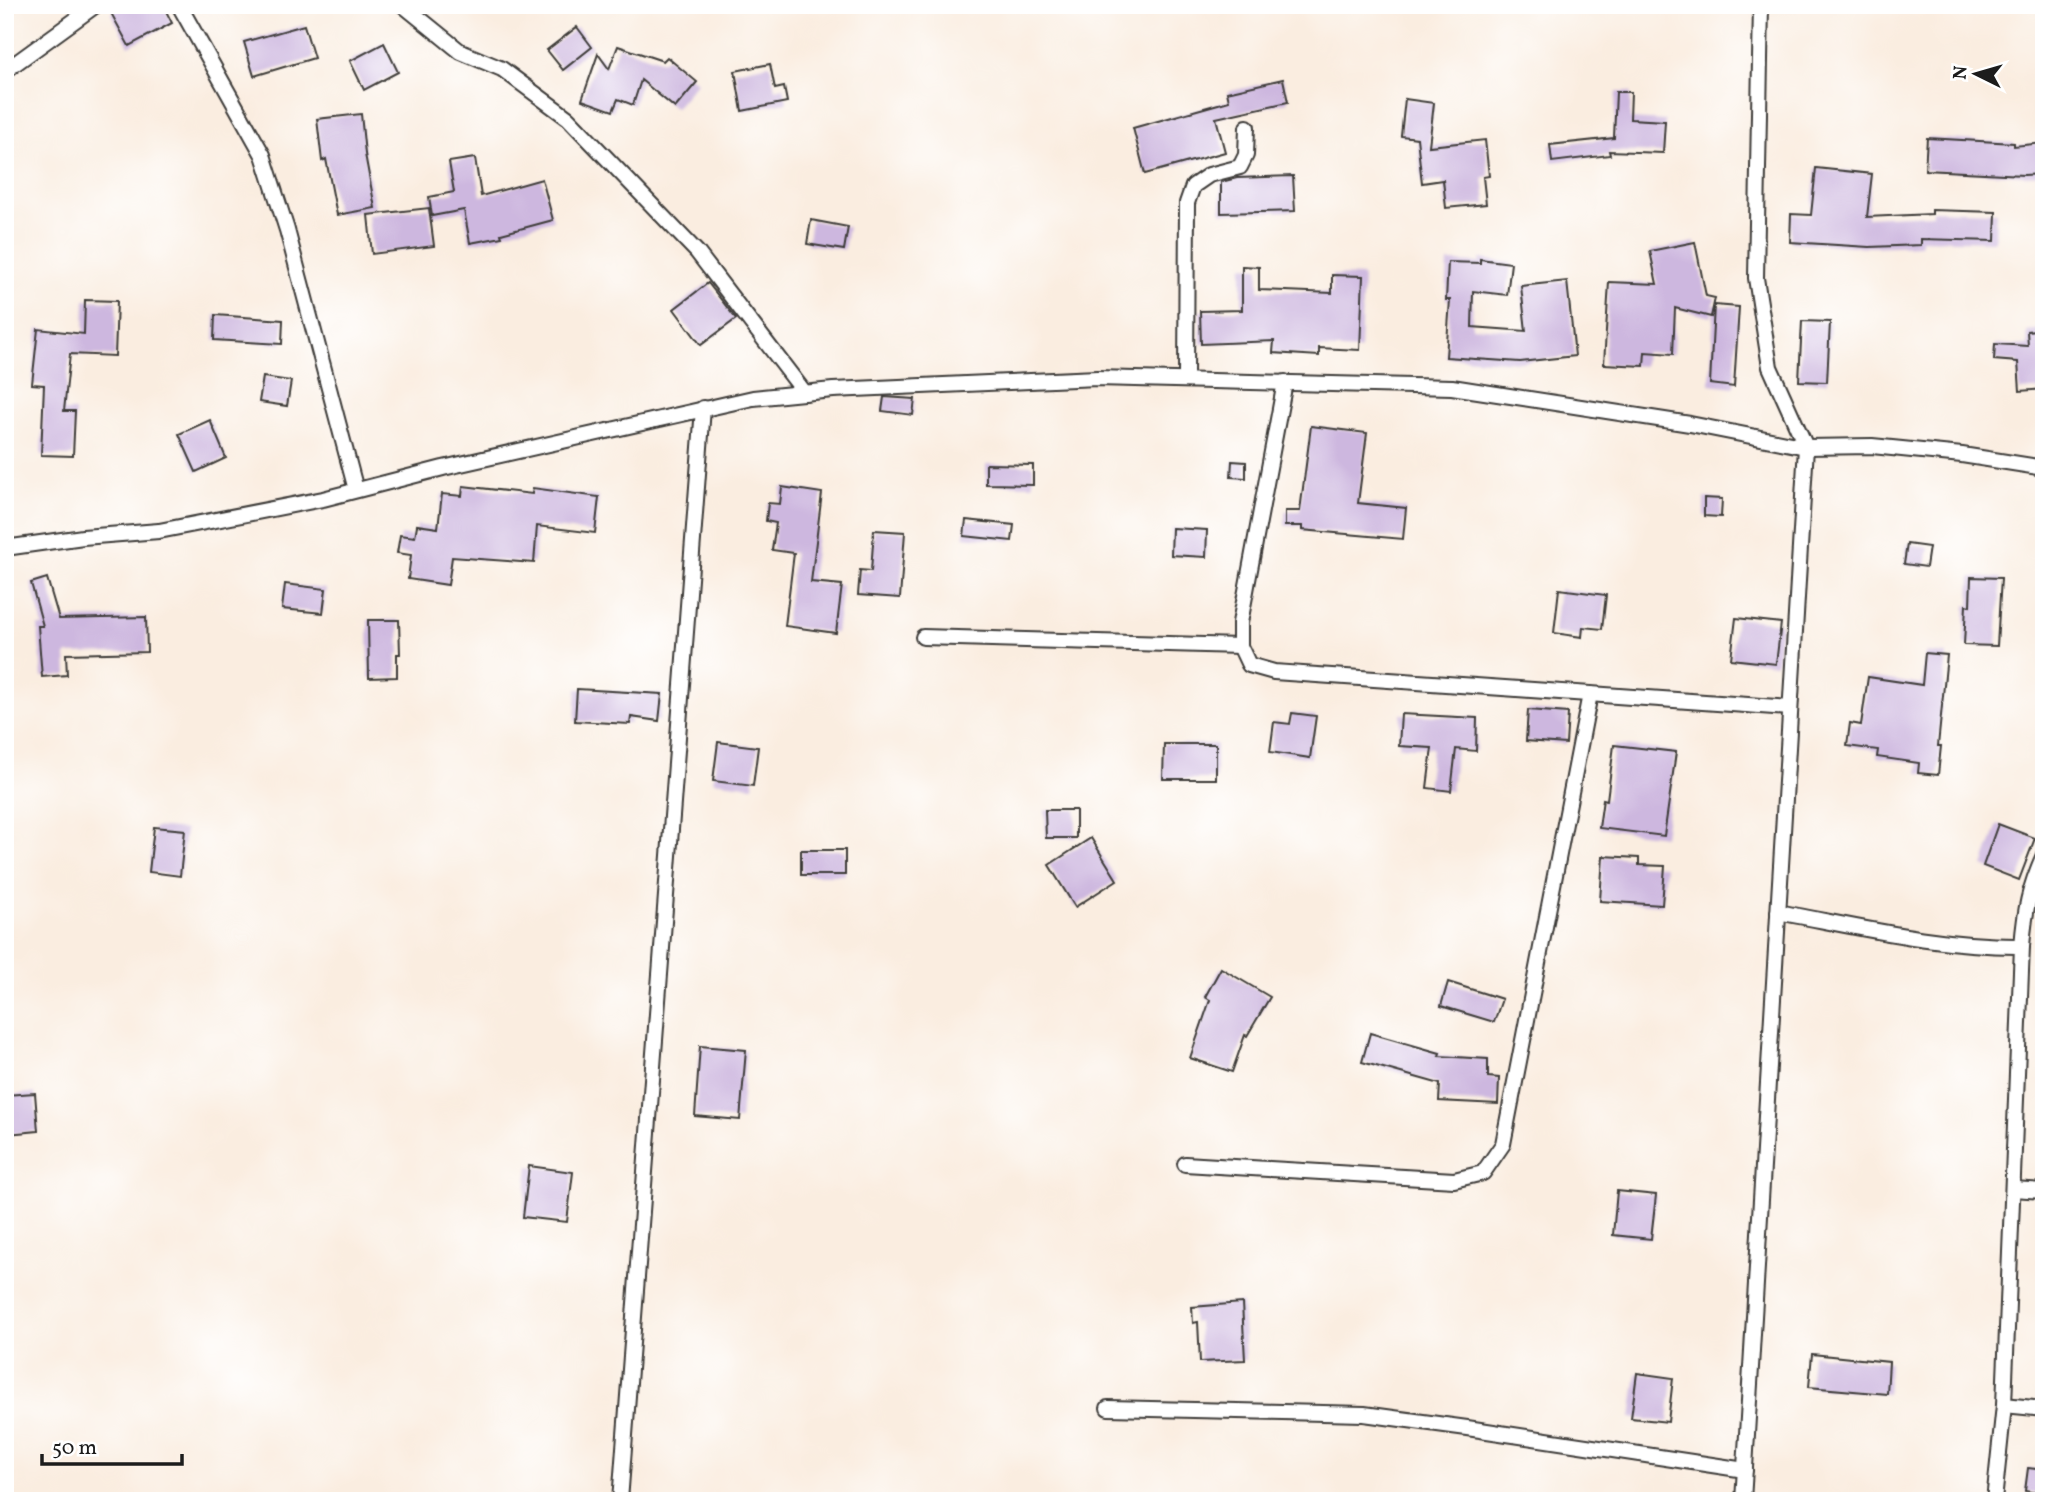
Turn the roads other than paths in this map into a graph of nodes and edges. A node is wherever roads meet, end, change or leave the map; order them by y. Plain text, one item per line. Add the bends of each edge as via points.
1 (96, 5) edge
2 (179, 5) edge
3 (404, 5) edge
4 (1760, 5) edge
5 (5, 71) edge
6 (1247, 127) dead end
7 (1186, 380) junction
8 (1284, 382) junction
9 (805, 393) junction
10 (703, 408) junction
11 (1806, 447) junction
12 (2044, 468) edge
13 (356, 490) junction
14 (5, 548) edge
15 (923, 637) dead end
16 (1240, 646) junction
17 (1590, 694) junction
18 (1790, 708) junction
19 (2044, 855) edge
20 (1778, 912) junction
21 (2022, 946) junction
22 (1185, 1164) dead end
23 (2013, 1189) junction
24 (2044, 1191) edge
25 (2004, 1405) junction
26 (1108, 1408) dead end
27 (2044, 1409) edge
28 (1745, 1470) junction
29 (620, 1501) edge
30 (1743, 1501) edge
31 (1994, 1501) edge

1 - 5 street
2 - 13 street via 263,155
3 - 9 street via 461,52 502,69 569,118 697,252
4 - 11 street via 1756,278 1770,368
6 - 7 street via 1247,155 1240,167 1209,175 1193,186 1187,203
7 - 8 street
7 - 9 street via 1097,378
8 - 11 street via 1452,387
8 - 16 street via 1240,623
9 - 10 street via 753,397
10 - 13 street
10 - 29 street
11 - 12 street via 1872,446
11 - 18 street
13 - 14 street via 159,531
15 - 16 street
16 - 17 street via 1249,666 1274,672
17 - 18 street
17 - 22 street via 1503,1144 1483,1173 1454,1180
18 - 20 street
19 - 21 street via 2025,908
20 - 21 street via 1909,936
20 - 28 street
21 - 23 street
23 - 24 street
23 - 25 street
25 - 27 street
25 - 31 street
26 - 28 street via 1364,1414
28 - 30 street

